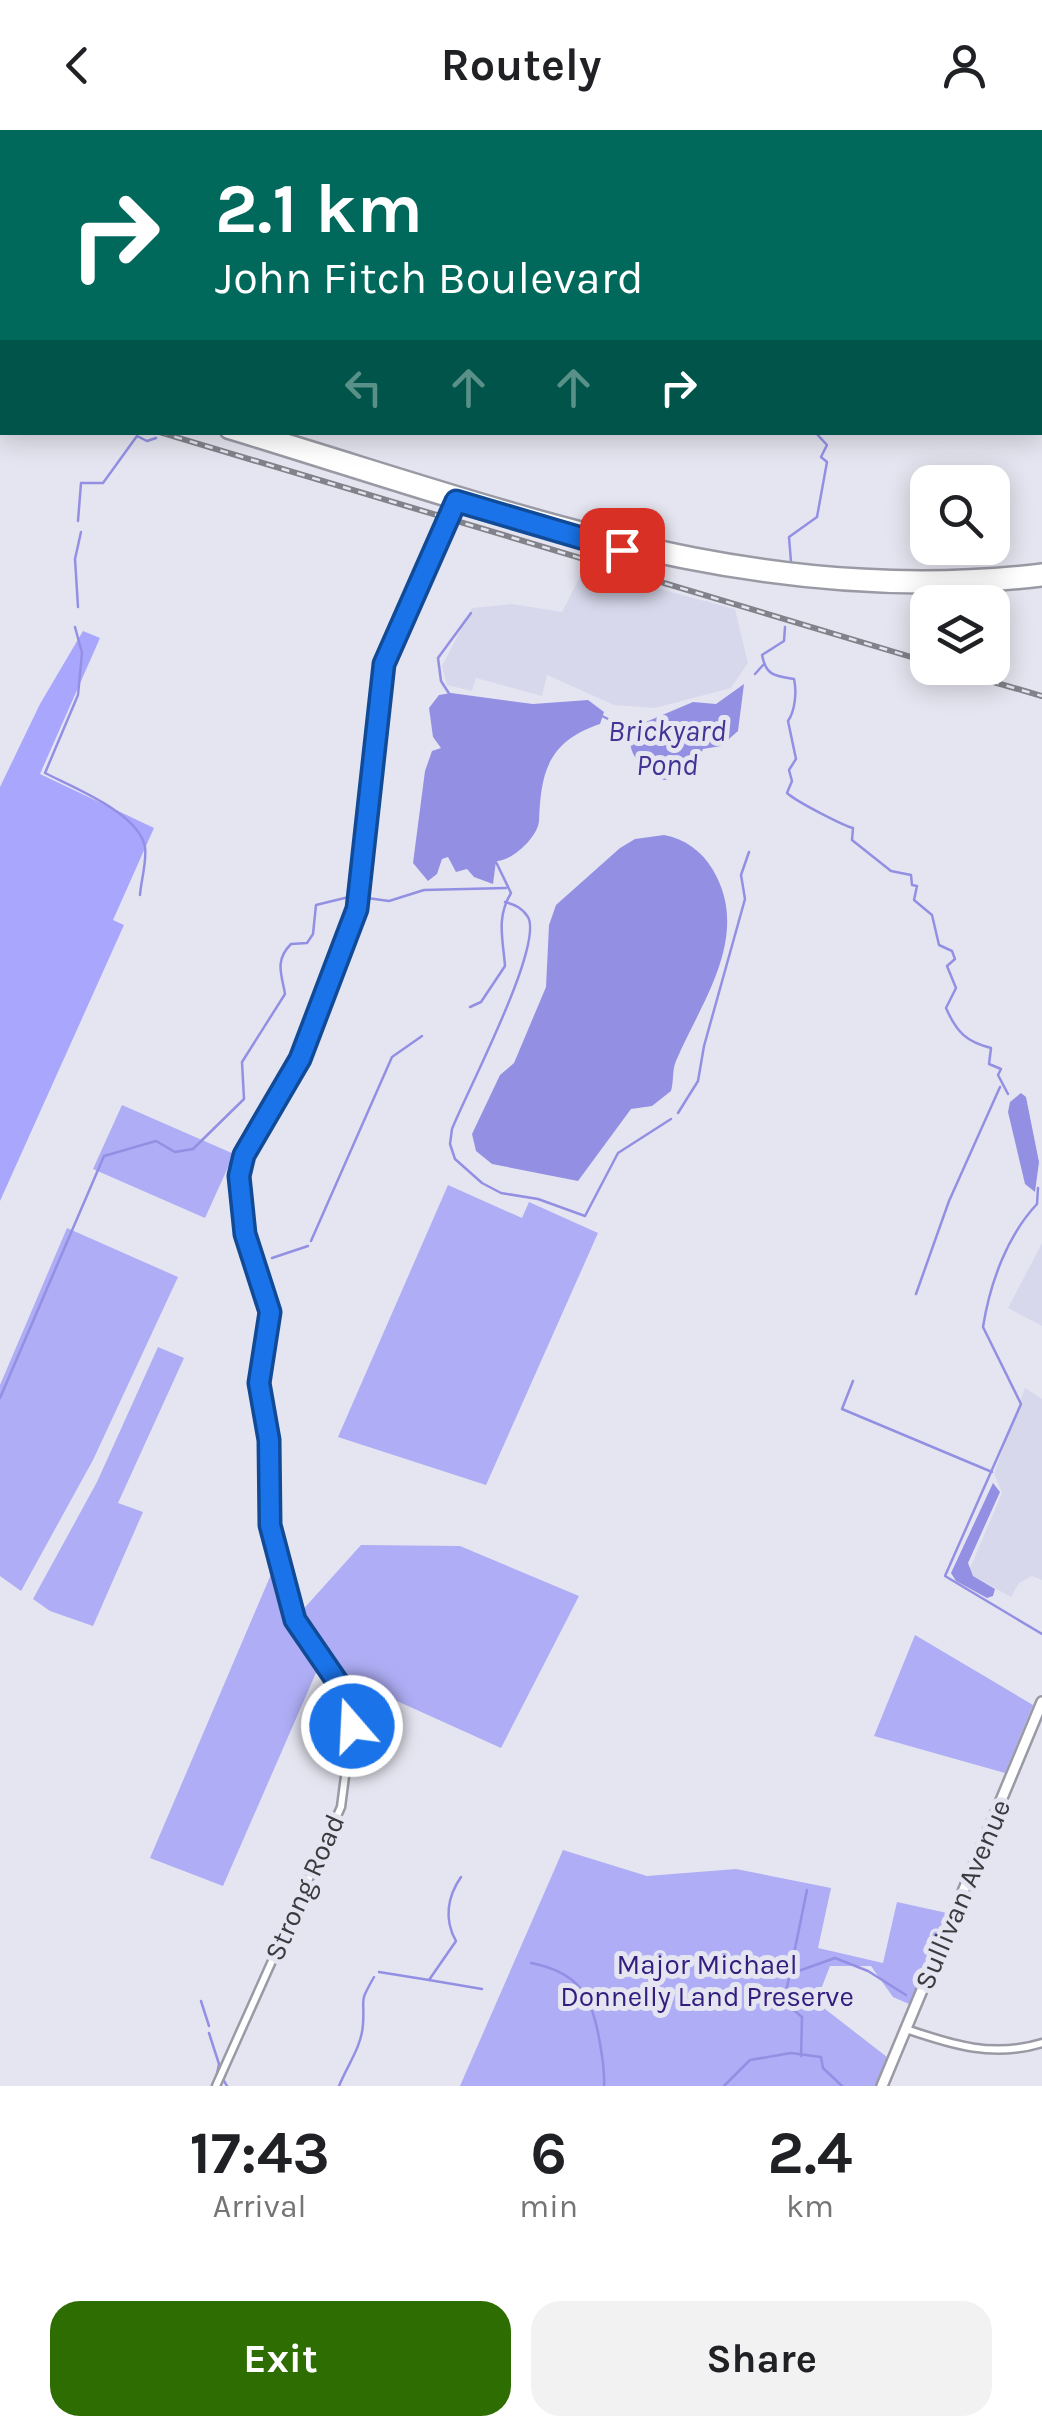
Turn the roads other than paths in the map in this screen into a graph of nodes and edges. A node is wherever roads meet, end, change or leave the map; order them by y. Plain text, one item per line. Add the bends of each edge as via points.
1 (238, 435) edge
2 (269, 435) edge
3 (458, 496) junction
4 (1042, 570) edge
5 (1042, 580) edge
6 (968, 582) junction
7 (1042, 1702) edge
8 (906, 2028) junction
9 (1042, 2043) edge
10 (216, 2086) edge
11 (882, 2086) edge

1 - 3 highway
2 - 3 highway
3 - 6 highway via 622,550 794,582
3 - 10 street, Strong Road via 384,664 352,924 300,1059 240,1166 245,1234 270,1312 259,1383 269,1440 270,1525 298,1629 354,1706 341,1807
4 - 6 highway
5 - 6 highway
7 - 8 main road, Sullivan Avenue
8 - 9 street via 984,2052
8 - 11 main road, Sullivan Avenue

